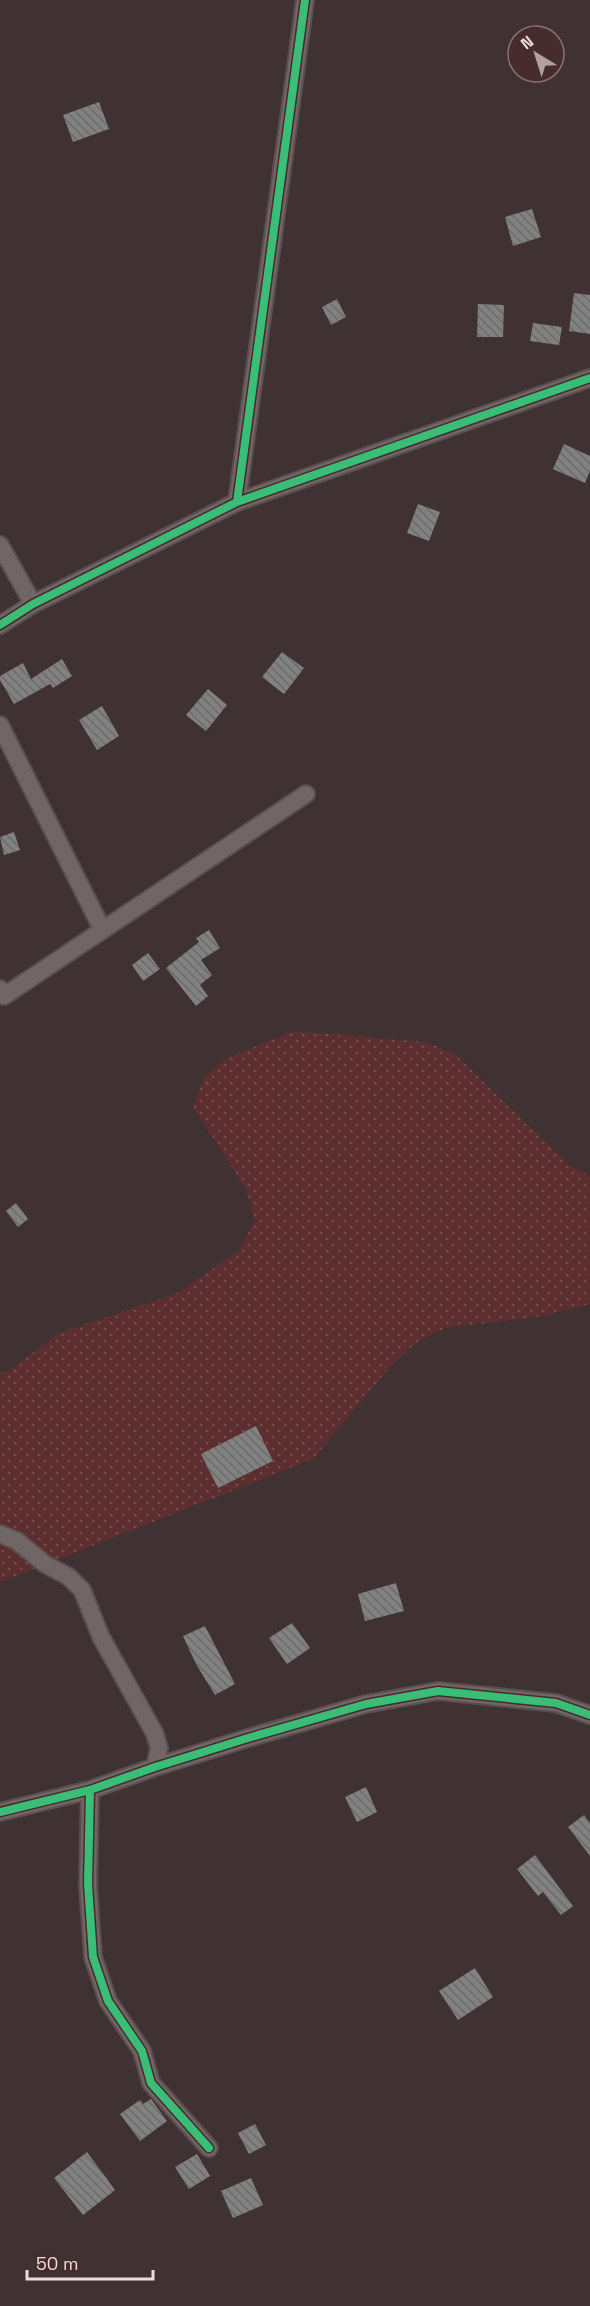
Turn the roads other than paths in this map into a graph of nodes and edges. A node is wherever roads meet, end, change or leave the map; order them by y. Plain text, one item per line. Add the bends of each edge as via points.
1 (305, 0) edge
2 (590, 378) edge
3 (237, 502) junction
4 (0, 545) edge
5 (33, 604) junction
6 (0, 625) edge
7 (0, 725) edge
8 (306, 794) dead end
9 (102, 929) junction
10 (0, 989) edge
11 (0, 1534) edge
12 (590, 1715) edge
13 (154, 1767) junction
14 (90, 1790) junction
15 (0, 1812) edge
16 (209, 2148) dead end

1 - 3 street
2 - 3 street
3 - 5 street
4 - 5 street
5 - 6 street
7 - 9 street
8 - 9 street
9 - 10 street via 4,996
11 - 13 street via 69,1577 82,1590 101,1637 155,1734 159,1748
12 - 13 street via 556,1703 438,1691 366,1704
13 - 14 street
14 - 15 street
14 - 16 street via 88,1884 93,1958 108,2001 142,2051 151,2083

